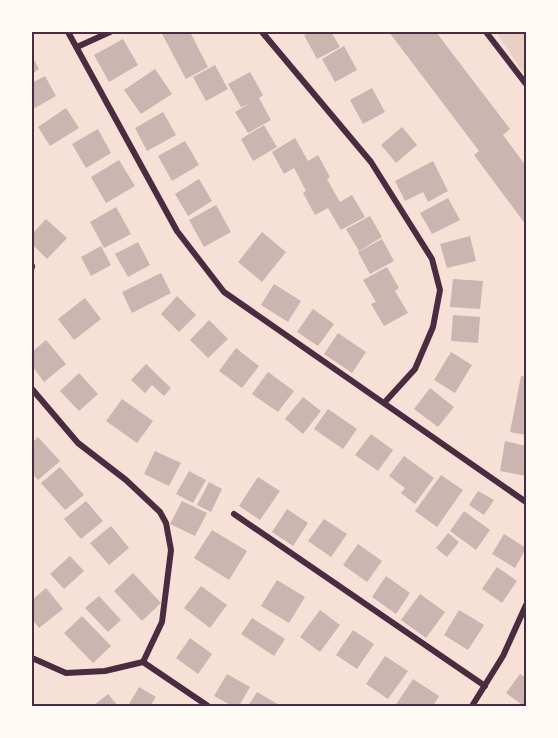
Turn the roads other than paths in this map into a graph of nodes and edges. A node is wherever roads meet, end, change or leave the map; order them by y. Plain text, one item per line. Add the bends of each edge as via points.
1 (68, 32) edge
2 (110, 32) edge
3 (262, 32) edge
4 (486, 32) edge
5 (77, 47) junction
6 (526, 84) edge
7 (32, 388) edge
8 (384, 403) junction
9 (526, 502) edge
10 (234, 514) dead end
11 (526, 605) edge
12 (32, 658) edge
13 (143, 662) junction
14 (485, 686) junction
15 (208, 706) edge
16 (472, 706) edge

1 - 5 street
2 - 5 street
3 - 8 street via 371,162 432,259 440,290 433,327 415,369
4 - 6 street
5 - 8 street via 177,231 224,292
7 - 13 street via 78,443 126,480 160,512 166,523 171,550 162,622
8 - 9 street
10 - 14 street
11 - 14 street
12 - 13 street via 66,674 105,671
13 - 15 street
14 - 16 street

